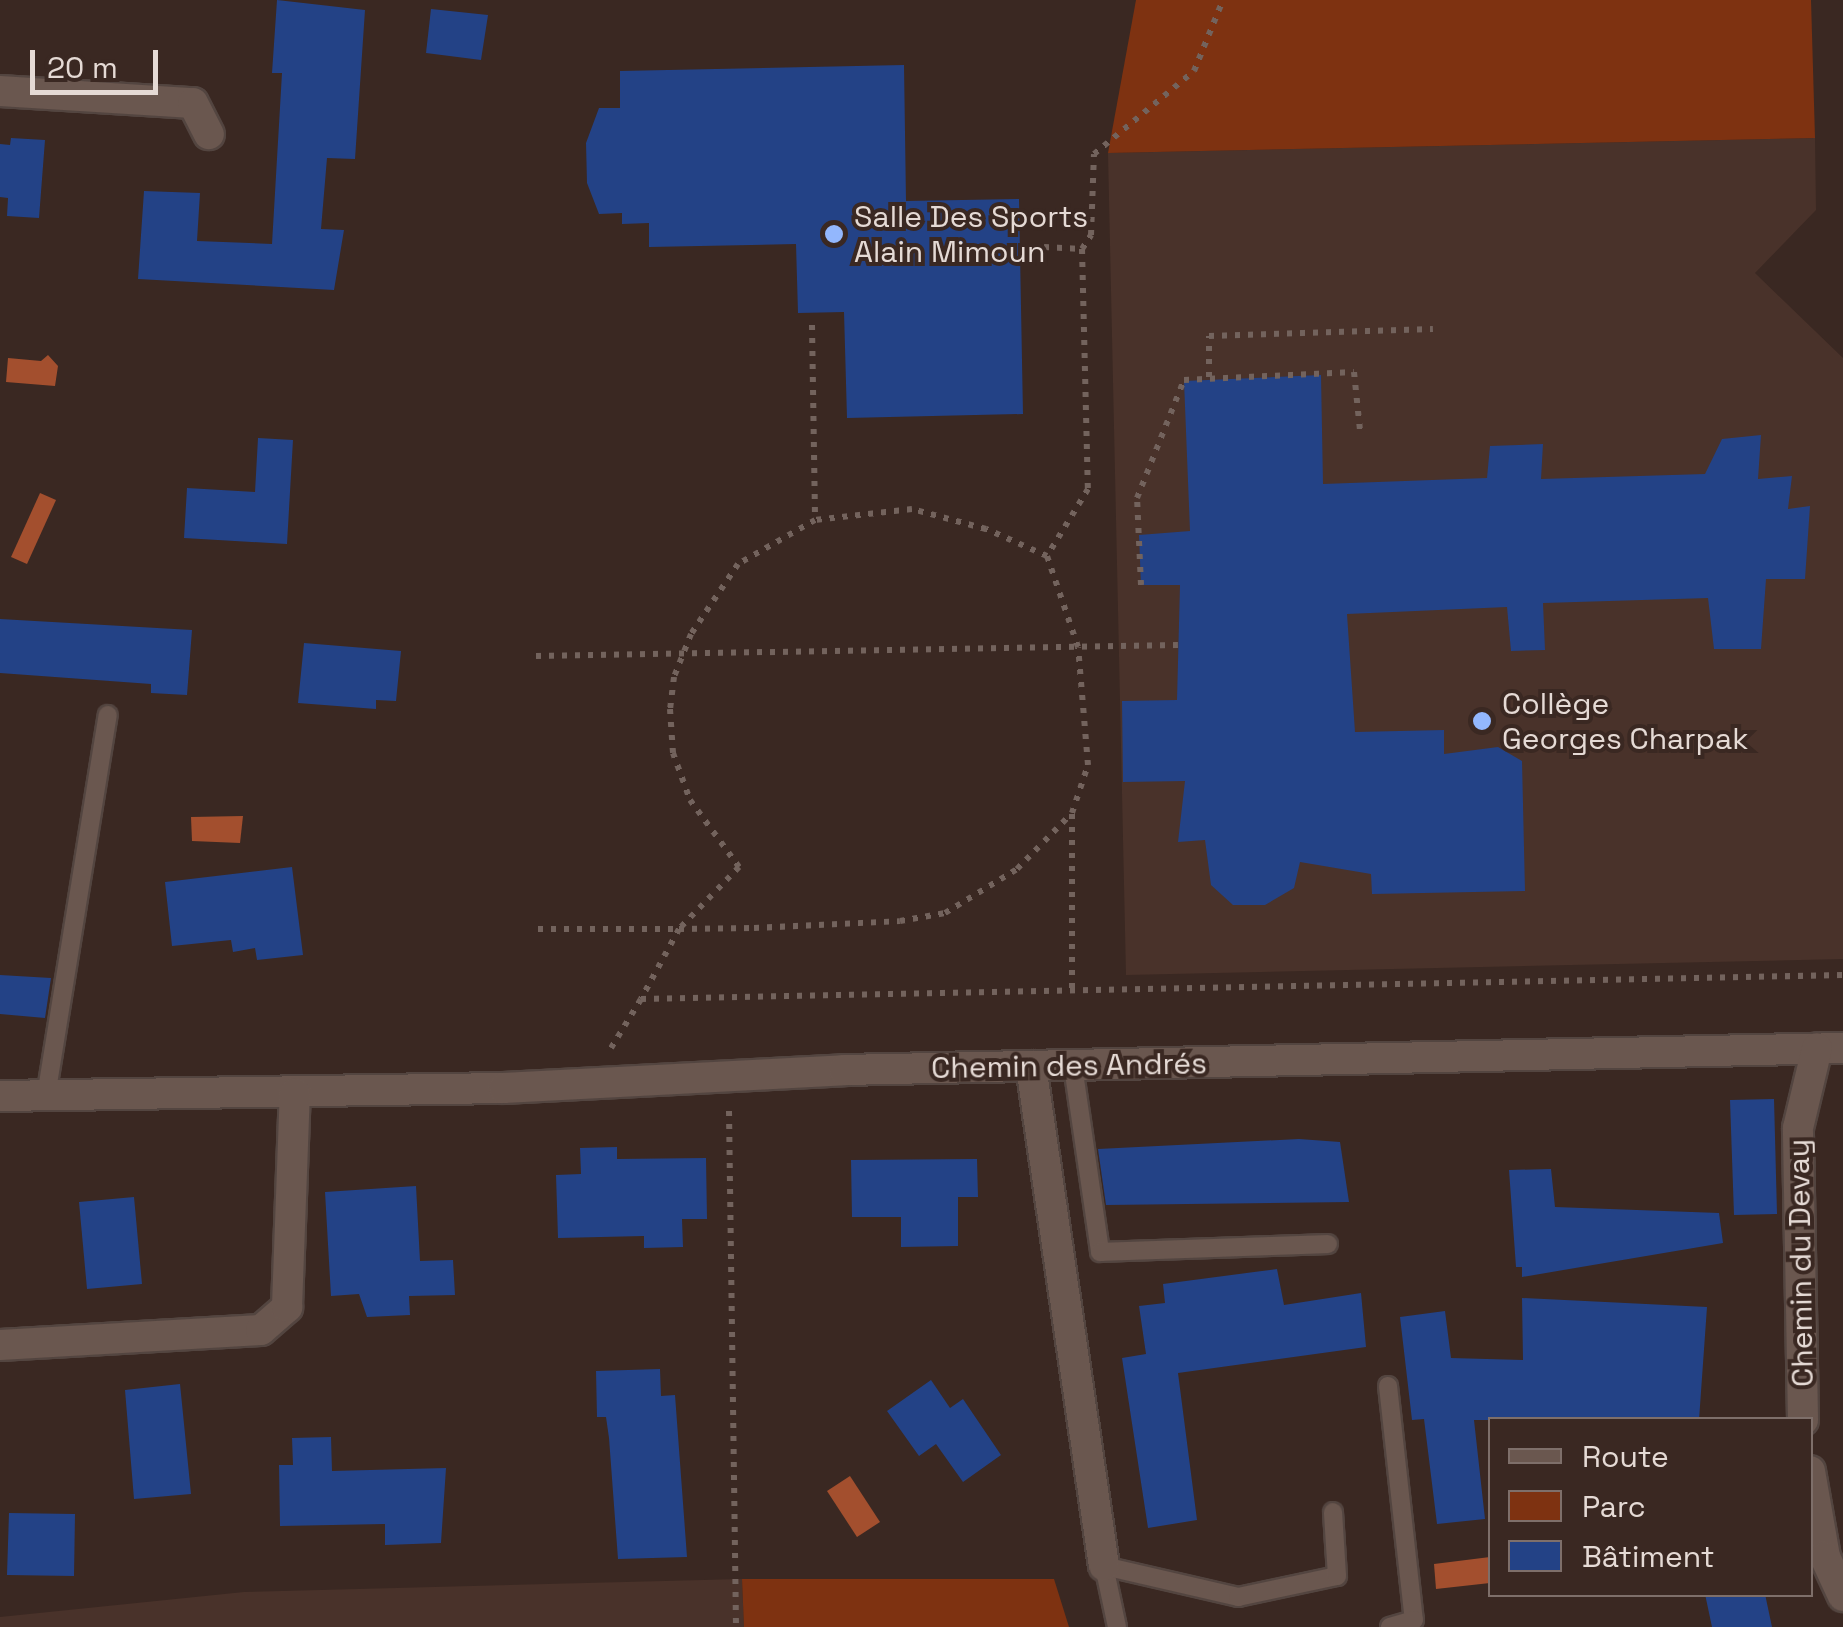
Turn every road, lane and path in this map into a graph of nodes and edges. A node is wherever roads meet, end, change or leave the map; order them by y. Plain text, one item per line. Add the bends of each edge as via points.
1 (1224, 0) edge
2 (0, 91) edge
3 (209, 134) dead end
4 (1044, 247) dead end
5 (1082, 250) junction
6 (812, 325) dead end
7 (1432, 329) dead end
8 (1209, 377) junction
9 (1360, 430) dead end
10 (814, 520) junction
11 (1048, 556) junction
12 (1141, 585) dead end
13 (1178, 645) dead end
14 (1078, 647) junction
15 (683, 653) junction
16 (536, 656) dead end
17 (108, 715) dead end
18 (1072, 813) junction
19 (538, 929) dead end
20 (679, 929) junction
21 (1843, 974) edge
22 (1072, 988) dead end
23 (641, 999) junction
24 (612, 1048) dead end
25 (1830, 1048) edge
26 (1031, 1066) junction
27 (1073, 1066) junction
28 (731, 1075) junction
29 (296, 1093) junction
30 (0, 1096) edge
31 (46, 1096) junction
32 (1328, 1244) dead end
33 (0, 1345) edge
34 (1388, 1386) dead end
35 (1803, 1417) edge
36 (1813, 1487) edge
37 (1332, 1512) dead end
38 (1104, 1566) junction
39 (1843, 1596) edge
40 (736, 1627) edge
41 (1117, 1627) edge
42 (1390, 1627) edge

1 - 5 path via 1194,71 1094,154 1090,235
2 - 3 street via 193,104
4 - 5 path
5 - 11 path via 1088,489
6 - 10 path
7 - 8 path via 1209,336
8 - 9 path via 1354,372
8 - 12 path via 1184,380 1137,498
10 - 11 path via 912,509 986,529
10 - 15 path via 738,564
11 - 14 path
13 - 14 path
14 - 15 path
14 - 18 path via 1088,765
15 - 16 path
15 - 20 path via 670,709 673,753 690,800 739,867
17 - 31 lane
18 - 20 path via 1017,869 944,913 882,922
18 - 22 path
19 - 20 path
20 - 23 path
21 - 23 path
23 - 24 path
25 - 27 street, Chemin des Andrés
25 - 35 street, Chemin du Devay via 1798,1128
26 - 27 street, Chemin des Andrés
26 - 28 street, Chemin des Andrés
26 - 38 street
27 - 32 lane via 1100,1252
28 - 29 street, Chemin des Andrés
28 - 40 path via 726,1148
29 - 31 street, Chemin des Andrés
29 - 33 street via 287,1307 261,1330
30 - 31 street, Chemin des Andrés
34 - 42 lane via 1414,1620
36 - 39 street via 1826,1557
37 - 38 lane via 1337,1576 1238,1597
38 - 41 lane

